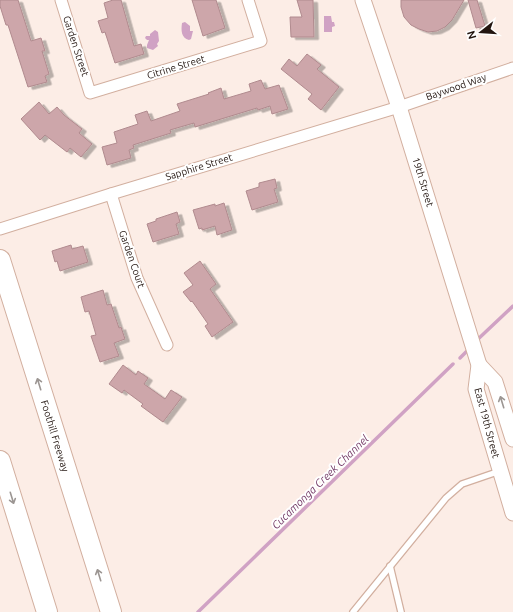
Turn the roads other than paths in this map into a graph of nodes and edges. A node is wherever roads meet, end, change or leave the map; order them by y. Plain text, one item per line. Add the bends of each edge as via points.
1 (61, 0) edge
2 (248, 0) edge
3 (363, 0) edge
4 (513, 70) edge
5 (90, 93) joint
6 (399, 107) junction
7 (112, 194) junction
8 (0, 229) edge
9 (0, 260) edge
10 (168, 345) dead end
11 (479, 365) junction
12 (513, 439) edge
13 (0, 461) edge
14 (500, 471) junction
15 (513, 513) edge
16 (390, 566) junction
17 (47, 612) edge
18 (111, 612) edge
19 (353, 612) edge
20 (401, 612) edge

1 - 5 street, Garden Street
2 - 5 street, Citrine Street via 261,41
3 - 6 main road, 19th Street
4 - 6 street, Baywood Way
6 - 7 street, Sapphire Street
6 - 11 main road, 19th Street
7 - 8 street, Sapphire Street
7 - 10 street, Garden Court via 137,278
18 -> 9 highway, Foothill Freeway
12 -> 11 main road, East 19th Street via 495,382
11 - 14 main road, East 19th Street via 476,389
13 -> 17 highway
14 - 15 main road, East 19th Street
14 - 16 lane via 462,484 446,498
16 - 19 lane
16 - 20 lane

